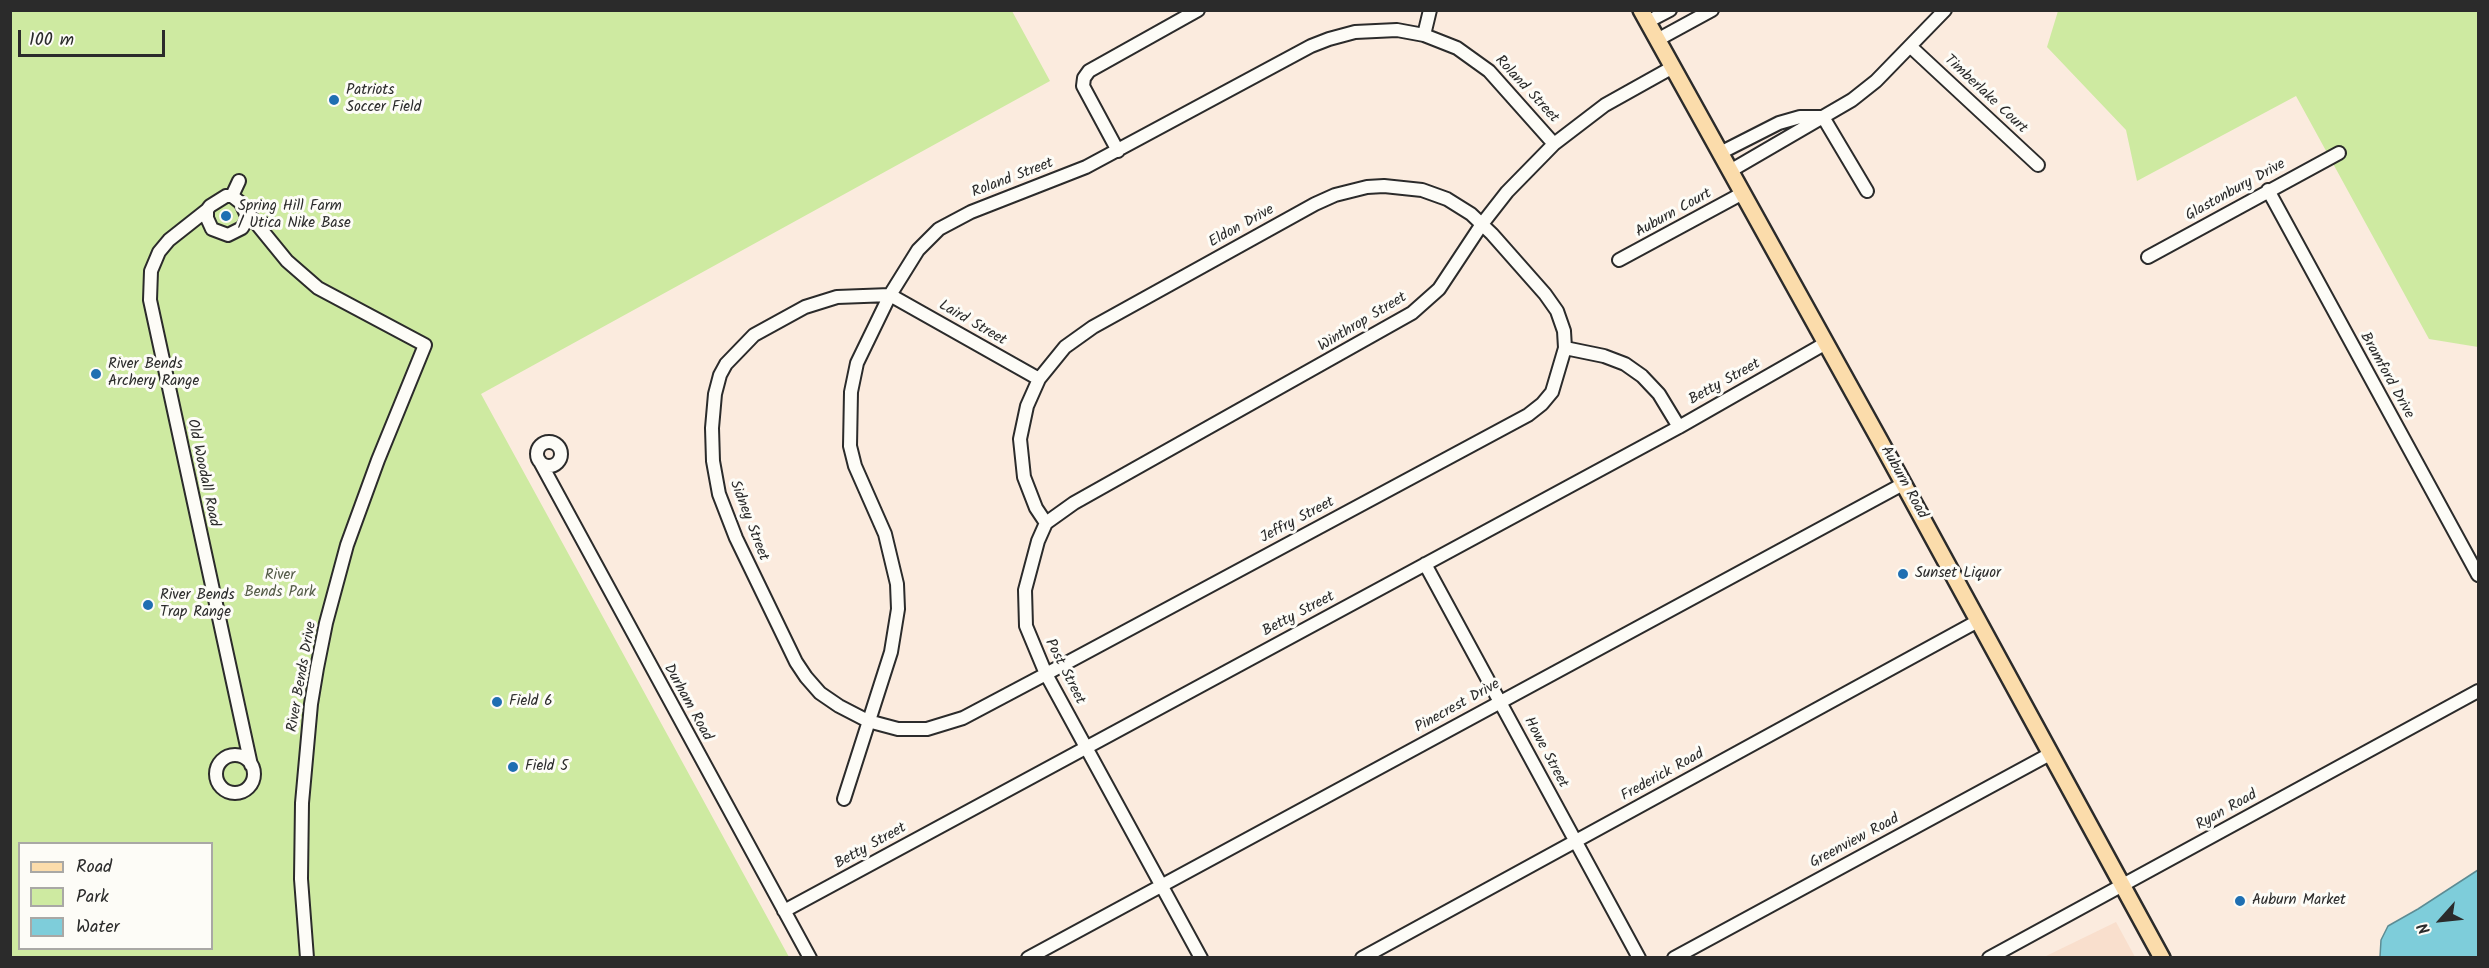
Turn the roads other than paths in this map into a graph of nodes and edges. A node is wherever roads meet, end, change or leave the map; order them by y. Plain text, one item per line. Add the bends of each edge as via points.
1 (1198, 10) edge
2 (1430, 10) edge
3 (1670, 10) edge
4 (1712, 10) edge
5 (1945, 10) edge
6 (1644, 16) edge
7 (1424, 34) junction
8 (1658, 40) junction
9 (1911, 47) junction
10 (1673, 66) junction
11 (1823, 117) junction
12 (1554, 144) junction
13 (1118, 151) junction
14 (1720, 153) junction
15 (2339, 153) dead end
16 (2038, 165) dead end
17 (1730, 171) junction
18 (239, 181) dead end
19 (2268, 190) junction
20 (1867, 191) dead end
21 (1743, 193) junction
22 (232, 196) junction
23 (207, 210) junction
24 (194, 220) junction
25 (209, 224) junction
26 (1482, 224) junction
27 (251, 225) junction
28 (2148, 257) dead end
29 (1619, 260) dead end
30 (890, 295) junction
31 (1826, 343) junction
32 (1565, 348) junction
33 (1039, 380) junction
34 (1679, 427) junction
35 (539, 460) junction
36 (559, 461) junction
37 (549, 478) junction
38 (1903, 484) junction
39 (1046, 523) junction
40 (1425, 564) junction
41 (2478, 575) edge
42 (1978, 621) junction
43 (1046, 674) junction
44 (2478, 691) edge
45 (1500, 701) junction
46 (868, 721) junction
47 (1086, 747) junction
48 (241, 752) junction
49 (2050, 754) junction
50 (844, 799) dead end
51 (1576, 841) junction
52 (1161, 885) junction
53 (2123, 885) junction
54 (784, 911) junction
55 (307, 957) edge
56 (810, 957) edge
57 (1028, 957) edge
58 (1201, 957) edge
59 (1362, 957) edge
60 (1639, 957) edge
61 (1674, 957) edge
62 (1989, 957) edge
63 (2162, 957) edge

1 - 13 street via 1089,71 1084,78 1083,86
2 - 7 street
3 - 6 street
4 - 8 street
5 - 9 street
6 - 8 main road, Auburn Road
7 - 12 street, Roland Street via 1457,48 1489,71
7 - 13 street, Roland Street via 1372,30 1329,39
8 - 10 main road, Auburn Road
9 - 11 street via 1876,81
9 - 16 street, Timberlake Court
10 - 12 street, Winthrop Street via 1605,105
10 - 14 main road, Auburn Road
11 - 14 street via 1800,117 1779,123
11 - 17 street
11 - 20 street
12 - 26 street, Winthrop Street
13 - 30 street, Roland Street via 970,212 939,229 918,250
14 - 17 main road, Auburn Road
15 - 19 street, Glastonbury Drive
17 - 21 main road, Auburn Road
18 - 22 street
19 - 28 street, Glastonbury Drive
19 - 41 street, Bramford Drive
21 - 29 street, Auburn Court
21 - 31 main road, Auburn Road
22 - 23 street, Old Woodall Road via 220,199
22 - 27 street via 247,212
23 - 24 street, Old Woodall Road
23 - 25 street
24 - 25 street
24 - 48 street, Old Woodall Road via 159,252 151,272 150,300
25 - 27 street via 228,235
26 - 32 street, Jeffry Street via 1551,301 1564,331
26 - 33 street, Eldon Drive via 1458,205 1422,190 1384,186 1335,195 1093,327 1065,347
26 - 39 street, Winthrop Street via 1448,278 1412,313 1074,503
27 - 55 street, River Bends Drive via 318,288 425,345 347,545 317,668 302,803 301,879
30 - 33 street, Laird Street
30 - 46 street, Roland Street via 857,363 849,418 855,466 885,534 897,584 896,630
30 - 46 street, Sidney Street via 822,301 789,314 754,336 734,353 720,375 711,428 713,461 724,508 796,662 820,693
31 - 34 street, Betty Street
31 - 38 main road, Auburn Road
32 - 34 street via 1625,364 1659,394
32 - 43 street, Jeffry Street via 1552,392 1528,415
33 - 39 street via 1020,439 1024,477
34 - 40 street, Betty Street
35 - 36 street via 549,466
35 - 36 street via 538,448 548,441 559,446
35 - 37 street, Durham Road
36 - 37 street
37 - 54 street, Durham Road
38 - 42 main road, Auburn Road
38 - 45 street, Pinecrest Drive
39 - 43 street, Post Street via 1025,590 1024,611
40 - 45 street, Howe Street
40 - 47 street, Betty Street
42 - 49 main road, Auburn Road
42 - 51 street, Frederick Road
43 - 46 street, Jeffry Street via 939,727 907,730
43 - 47 street, Post Street
44 - 53 street, Ryan Road
45 - 51 street, Howe Street
45 - 52 street, Pinecrest Drive
46 - 50 street, Roland Street
47 - 52 street, Post Street
47 - 54 street, Betty Street
48 - 48 street, Old Woodall Road via 251,765 253,777 248,787 237,793 225,790 217,780 217,768 225,758
49 - 53 main road, Auburn Road
49 - 61 street, Greenview Road
51 - 59 street, Frederick Road
51 - 60 street, Howe Street
52 - 57 street, Pinecrest Drive
52 - 58 street, Post Street
53 - 62 street, Ryan Road
53 - 63 main road, Auburn Road
54 - 56 street, Durham Road

